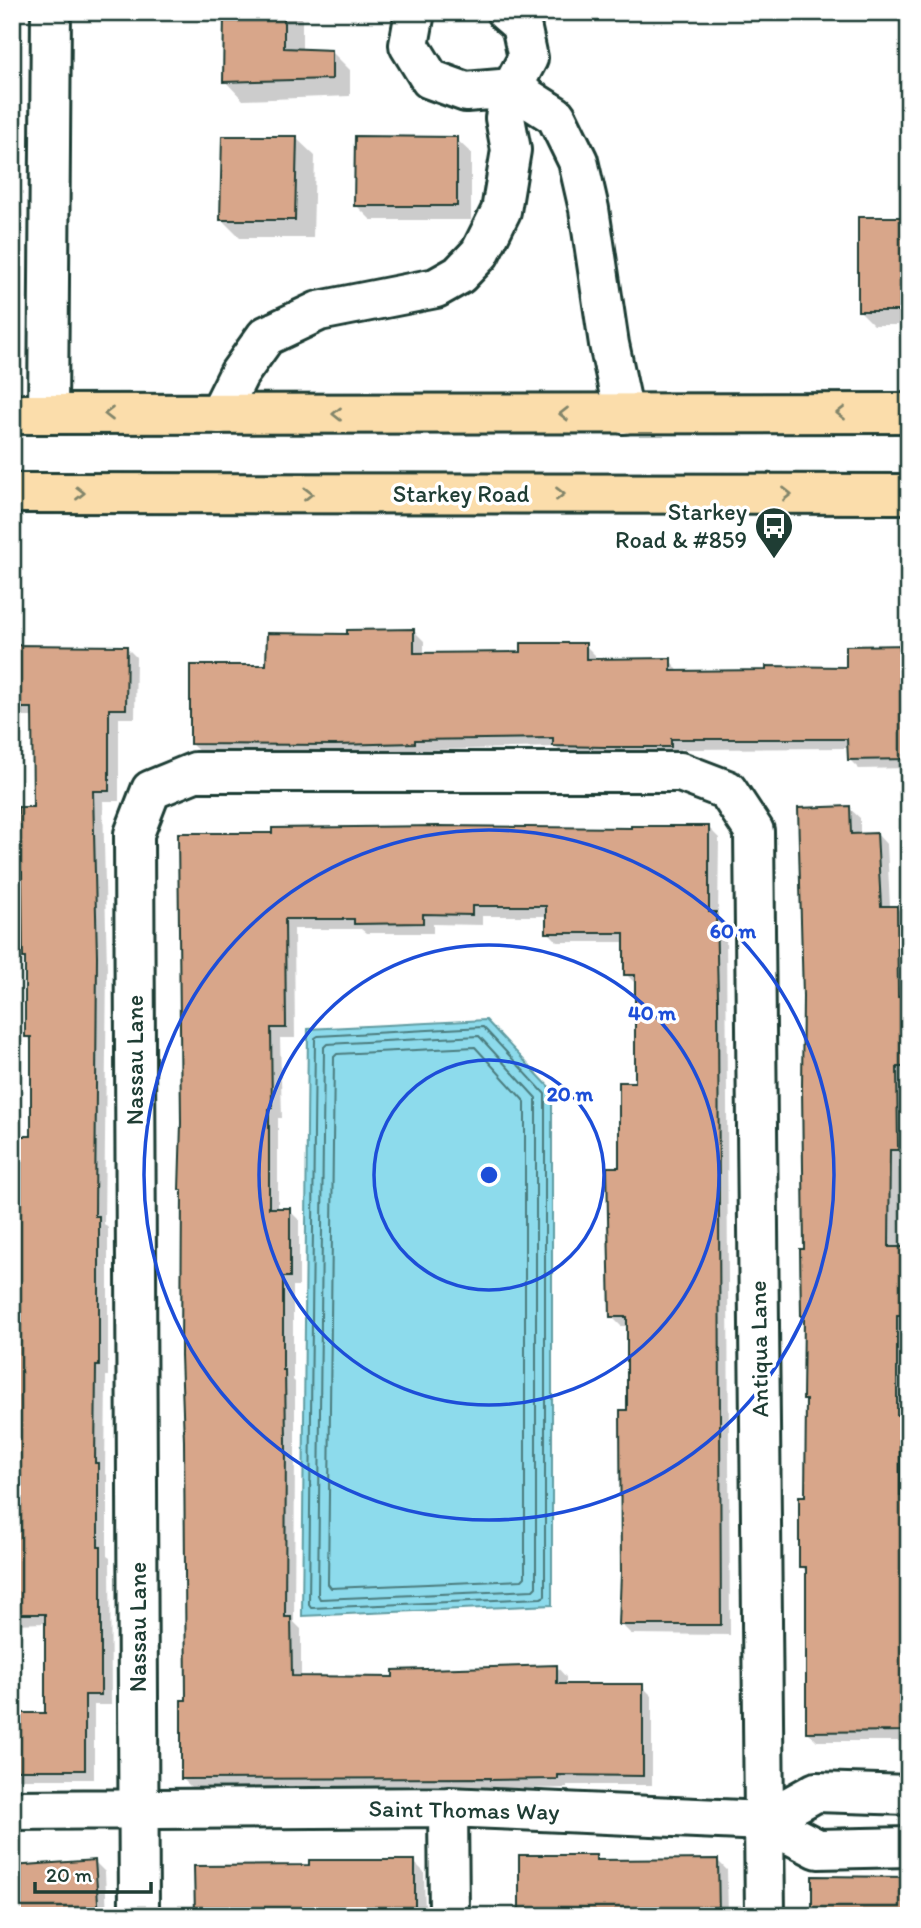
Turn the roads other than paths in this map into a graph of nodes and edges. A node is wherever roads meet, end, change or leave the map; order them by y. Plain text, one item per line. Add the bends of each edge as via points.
1 (51, 12) edge
2 (415, 12) edge
3 (506, 12) edge
4 (512, 88) junction
5 (909, 413) edge
6 (30, 414) edge
7 (219, 414) junction
8 (624, 414) junction
9 (12, 493) edge
10 (909, 494) edge
11 (727, 790) joint
12 (909, 1795) edge
13 (448, 1807) junction
14 (139, 1809) junction
15 (12, 1810) edge
16 (764, 1821) junction
17 (909, 1847) edge
18 (139, 1916) edge
19 (449, 1916) edge
20 (765, 1916) edge

1 - 6 street
2 - 4 street via 409,45 429,79 466,92
3 - 4 street via 521,25 527,58
4 - 7 street via 505,118 511,150 501,211 480,253 459,275 436,288 319,311 266,336 239,374
4 - 8 street via 556,116 578,160
5 -> 8 main road
7 -> 6 main road
8 -> 7 main road
9 -> 10 main road, Starkey Road
11 - 14 street, Nassau Lane via 680,772 195,772 151,790 134,834
11 - 16 street, Antiqua Lane via 754,831
12 - 16 street via 816,1792
13 - 14 street, Saint Thomas Way
13 - 16 street, Saint Thomas Way
13 - 19 street
14 - 15 street, Saint Thomas Way
14 - 18 street, Nassau Lane
16 - 17 street via 818,1849
16 - 20 street, Antiqua Lane

